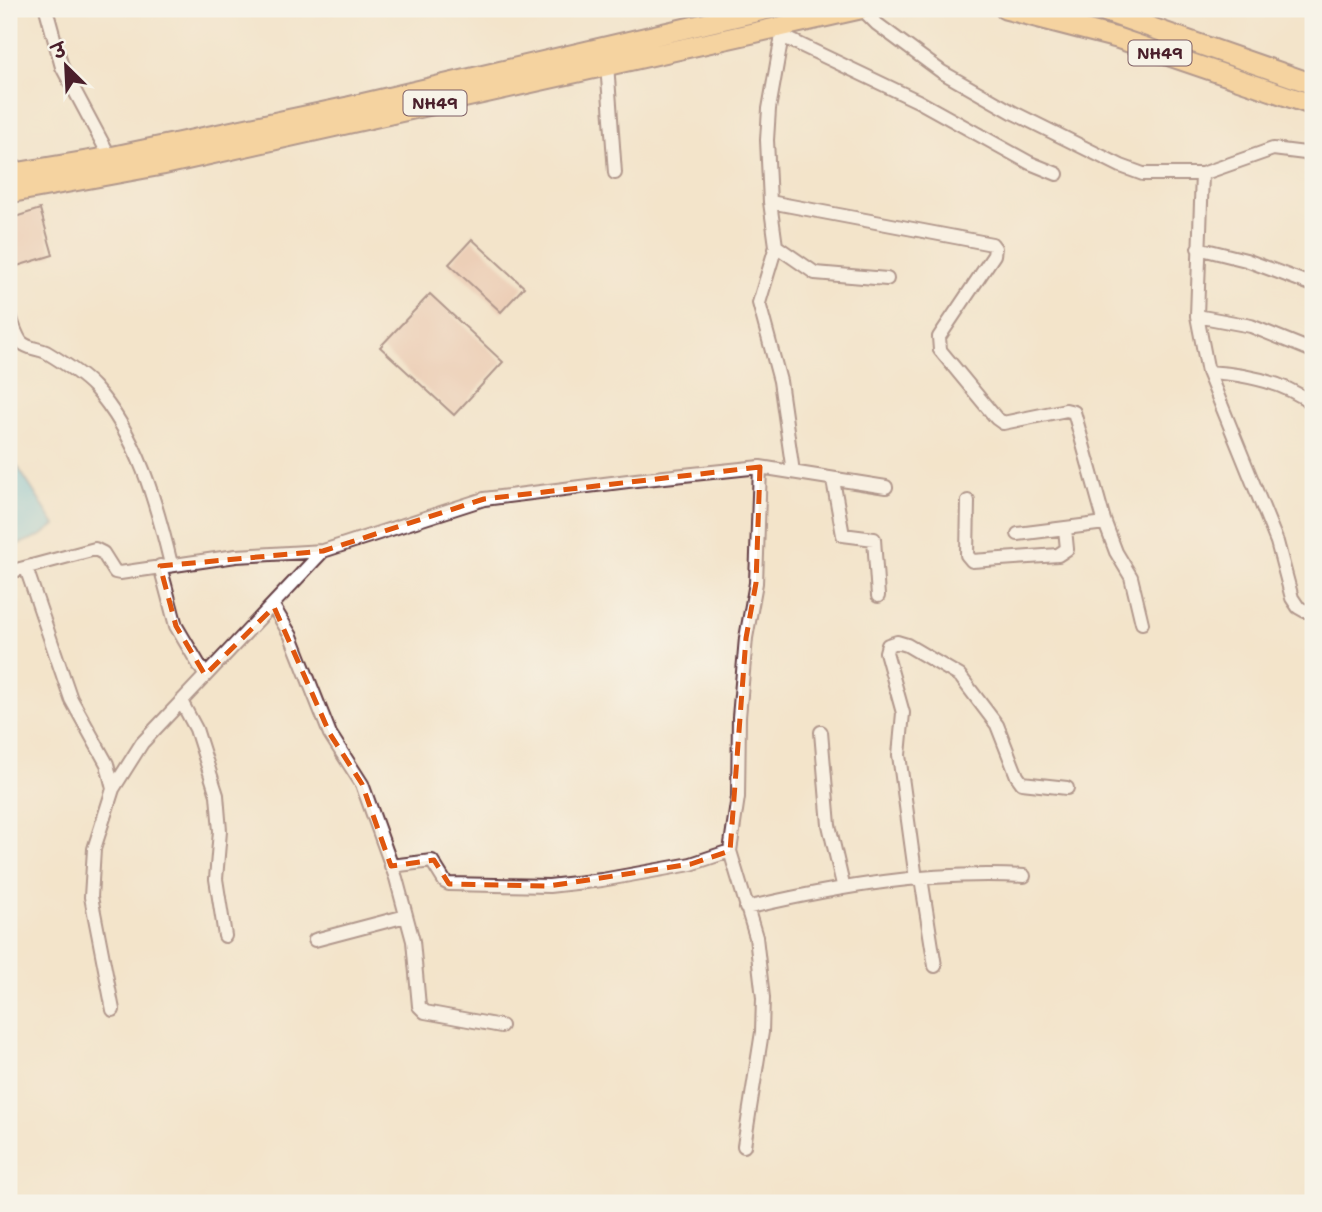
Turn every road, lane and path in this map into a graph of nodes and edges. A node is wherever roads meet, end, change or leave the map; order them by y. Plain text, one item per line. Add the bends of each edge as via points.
1 (46, 9) edge
2 (768, 9) edge
3 (861, 9) edge
4 (1005, 9) edge
5 (1098, 9) edge
6 (721, 13) edge
7 (784, 31) junction
8 (607, 64) junction
9 (1313, 84) edge
10 (1313, 105) edge
11 (1313, 154) edge
12 (110, 157) junction
13 (615, 173) dead end
14 (9, 174) edge
15 (1057, 174) dead end
16 (1202, 174) junction
17 (9, 193) edge
18 (770, 202) junction
19 (776, 246) junction
20 (1198, 248) junction
21 (887, 279) dead end
22 (1313, 285) edge
23 (9, 312) edge
24 (1197, 316) junction
25 (1313, 351) edge
26 (1208, 372) junction
27 (1313, 404) edge
28 (760, 467) junction
29 (793, 472) junction
30 (833, 480) junction
31 (886, 487) dead end
32 (968, 501) dead end
33 (1105, 523) junction
34 (1065, 529) junction
35 (1018, 534) dead end
36 (323, 551) junction
37 (166, 565) junction
38 (26, 568) junction
39 (9, 572) edge
40 (878, 596) dead end
41 (273, 606) junction
42 (1313, 610) edge
43 (1142, 623) dead end
44 (205, 675) junction
45 (181, 701) junction
46 (821, 732) dead end
47 (1067, 788) dead end
48 (113, 789) junction
49 (730, 851) junction
50 (391, 866) junction
51 (1024, 876) dead end
52 (919, 878) junction
53 (844, 885) junction
54 (746, 908) junction
55 (406, 916) junction
56 (225, 936) dead end
57 (314, 940) dead end
58 (935, 966) dead end
59 (113, 1010) dead end
60 (501, 1026) dead end
61 (744, 1146) dead end

1 - 12 street via 62,66
2 - 6 highway, NH49
3 - 7 highway, NH49
3 - 16 street via 942,72 1109,160 1143,174
4 - 10 highway, NH49 via 1117,38
5 - 9 highway, NH49
6 - 12 highway, NH49 via 348,107
7 - 8 highway, NH49
7 - 15 street
7 - 18 street via 769,109
8 - 13 street
8 - 17 highway, NH49 via 162,165
11 - 16 street via 1273,149
12 - 14 highway, NH49
16 - 20 street
18 - 19 street
18 - 33 street via 992,244 994,255 939,337 940,351 1003,423 1074,412
19 - 21 street via 815,273
19 - 29 street via 759,303 783,391
20 - 22 street
20 - 24 street
23 - 37 street via 26,346 58,359 92,385 117,417 154,494
24 - 25 street via 1251,326
24 - 26 street
26 - 27 street via 1242,374 1273,383
26 - 42 street via 1277,542 1292,598 1298,607
28 - 29 street
28 - 36 street via 484,499
28 - 49 street via 756,583 746,638
29 - 30 street
30 - 31 street
30 - 40 street via 843,535 874,539
32 - 34 street via 967,555 972,561 1058,555 1067,550
33 - 34 street
33 - 43 street via 1131,577
34 - 35 street
36 - 37 street
36 - 41 street
37 - 38 street via 115,572 95,549
37 - 44 street via 176,626
38 - 39 street
38 - 48 street via 71,699 107,764
41 - 44 street
41 - 50 street via 291,636 330,734 362,784
44 - 45 street
45 - 48 street via 142,743
45 - 56 street via 196,729 217,795 216,879
46 - 53 street via 829,825
47 - 52 street via 1022,783 997,724 960,676 906,645 888,645 902,713 900,755
48 - 59 street via 94,849 90,897
49 - 50 street via 691,864 549,886 449,884 432,861
49 - 54 street
50 - 55 street
51 - 52 street via 977,873
52 - 53 street
52 - 58 street
53 - 54 street
54 - 61 street via 756,937 763,998
55 - 57 street
55 - 60 street via 415,948 419,1006 425,1012

